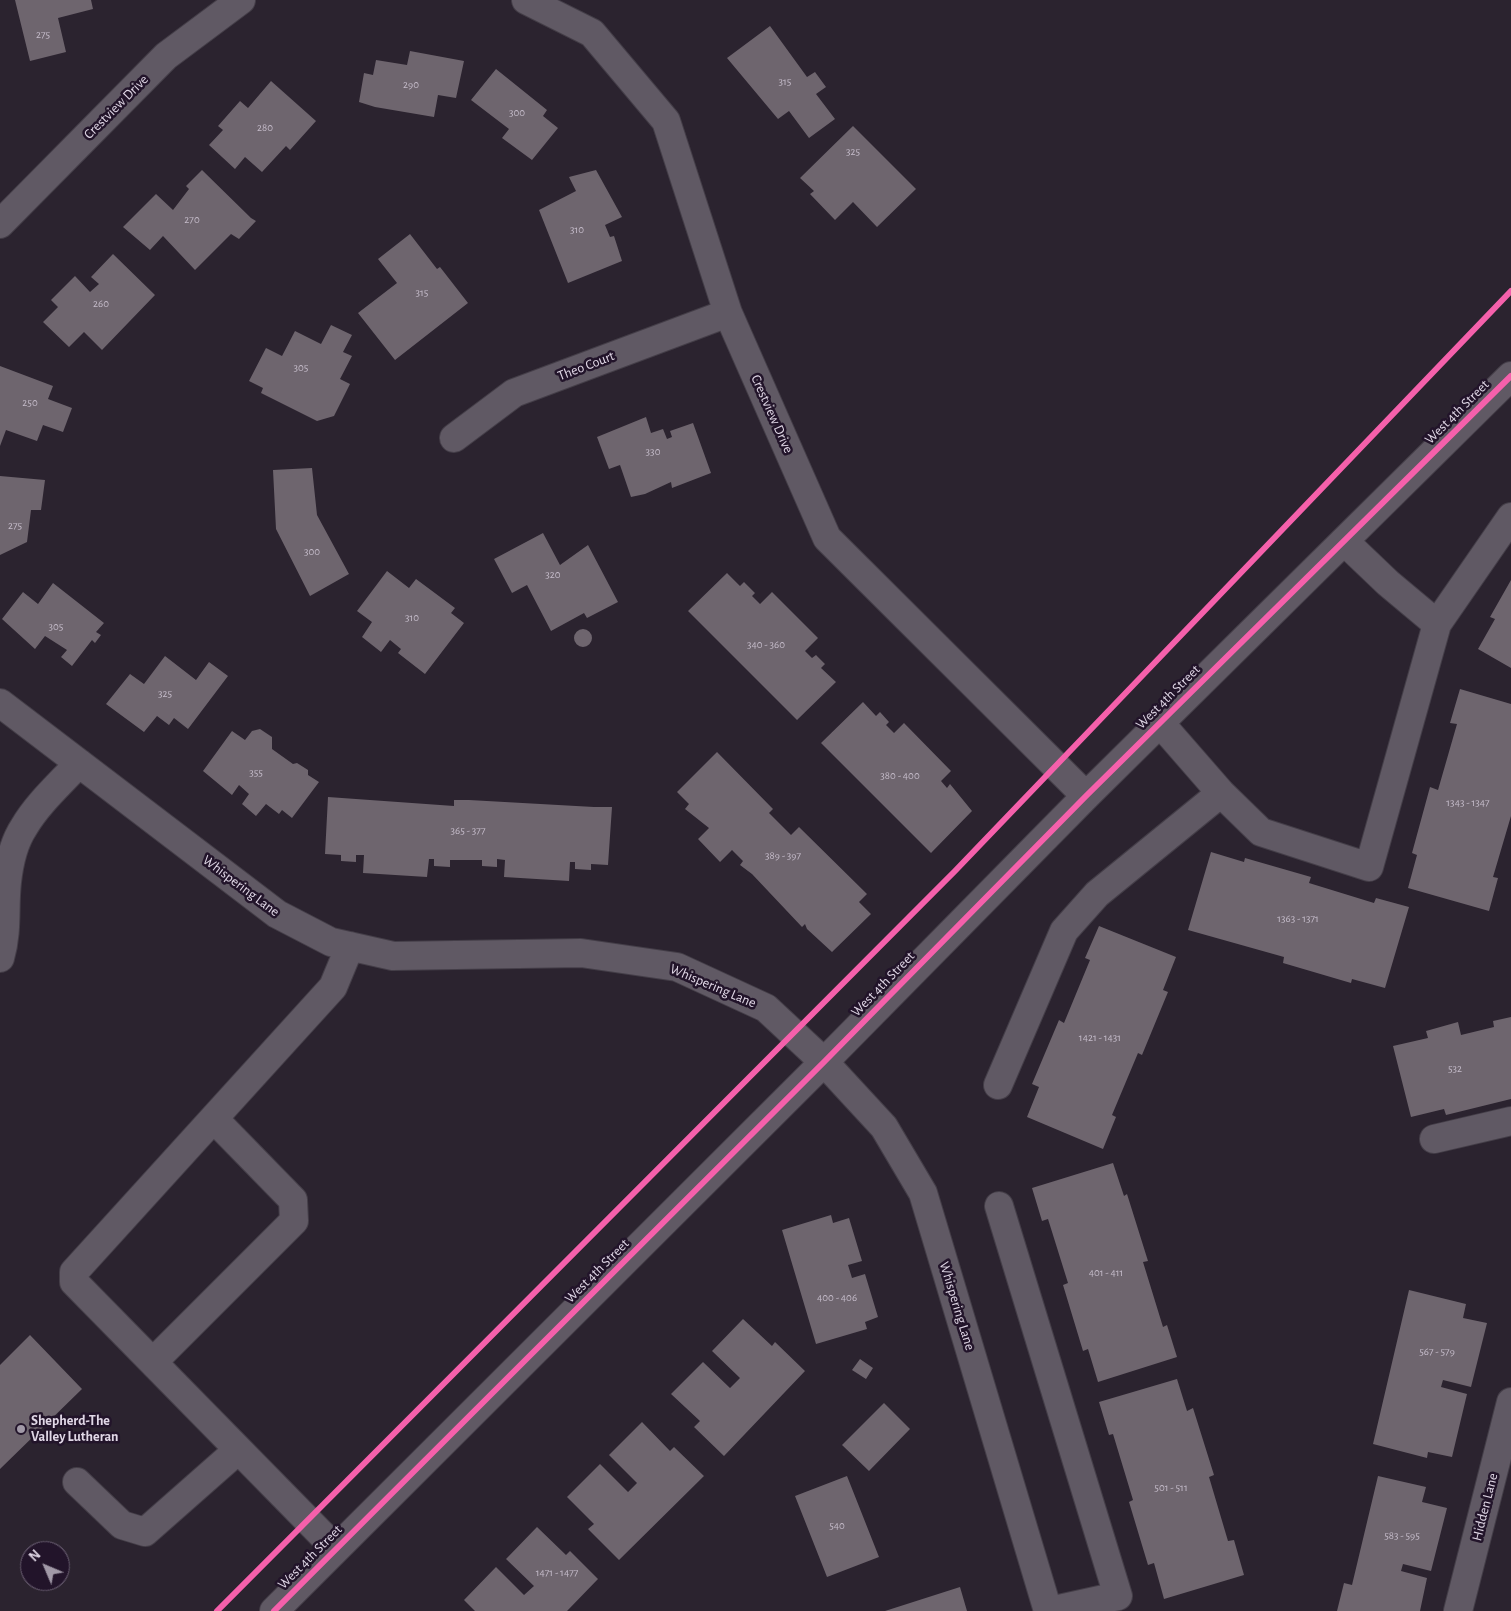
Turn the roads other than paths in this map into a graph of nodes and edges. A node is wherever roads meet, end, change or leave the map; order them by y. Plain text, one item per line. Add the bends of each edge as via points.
1 (240, 0) edge
2 (526, 0) edge
3 (0, 224) edge
4 (728, 313) junction
5 (1511, 376) edge
6 (454, 438) dead end
7 (1511, 517) edge
8 (1344, 540) junction
9 (1437, 624) junction
10 (0, 703) edge
11 (1160, 723) junction
12 (79, 763) junction
13 (1221, 793) junction
14 (1086, 796) junction
15 (350, 946) junction
16 (0, 958) edge
17 (824, 1062) junction
18 (998, 1085) dead end
19 (214, 1118) junction
20 (1511, 1121) edge
21 (1434, 1139) dead end
22 (999, 1206) dead end
23 (152, 1362) junction
24 (1511, 1402) edge
25 (238, 1450) junction
26 (77, 1482) dead end
27 (336, 1549) junction
28 (274, 1611) edge
29 (1049, 1611) edge
30 (1458, 1611) edge

1 - 3 street, Crestview Drive via 166,56
2 - 4 street, Crestview Drive via 592,33 666,121
4 - 6 street, Theo Court via 514,393
4 - 14 street, Crestview Drive via 827,538
5 - 8 street, West 4th Street
7 - 9 street
8 - 9 street
8 - 11 street, West 4th Street
9 - 13 street via 1369,867 1261,832
10 - 12 street, Whispering Lane
11 - 13 street
11 - 14 street, West 4th Street
12 - 15 street, Whispering Lane via 277,914 331,942
12 - 16 street via 23,827 7,882 6,924
13 - 18 street via 1097,894 1064,931
14 - 17 street, West 4th Street
15 - 17 street, Whispering Lane via 394,956 581,953 677,967 766,1008
15 - 19 street via 333,987
17 - 27 street, West 4th Street
17 - 29 street, Whispering Lane via 884,1127 922,1193
19 - 23 street via 74,1272 74,1282
19 - 23 street via 292,1200 294,1221
20 - 21 street
22 - 29 street via 1118,1596
23 - 25 street
24 - 30 street, Hidden Lane
25 - 26 street via 145,1532 122,1525
25 - 27 street
27 - 28 street, West 4th Street

